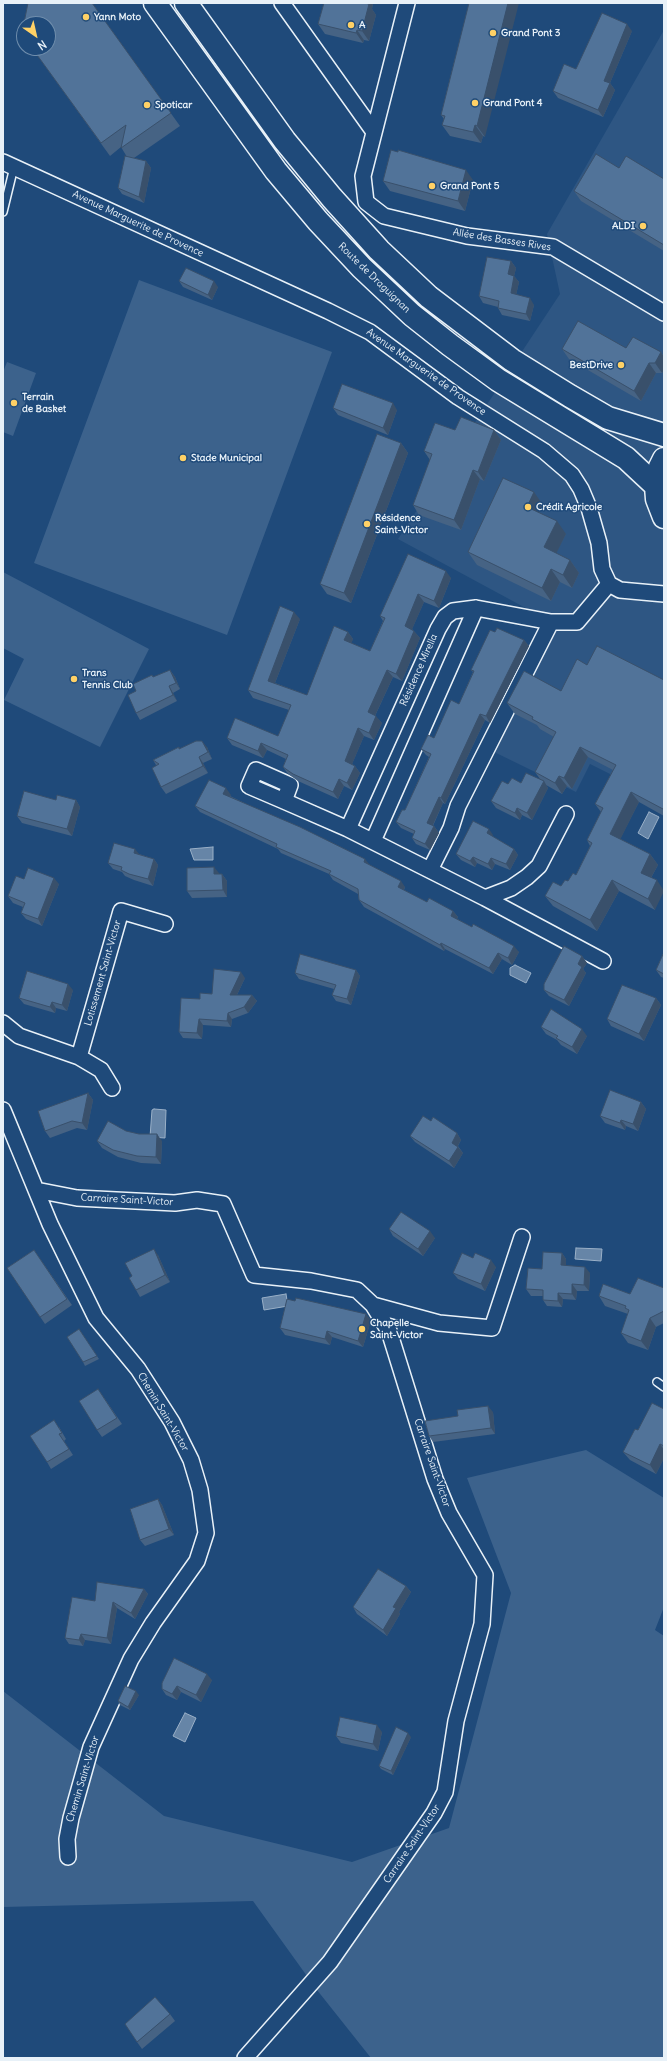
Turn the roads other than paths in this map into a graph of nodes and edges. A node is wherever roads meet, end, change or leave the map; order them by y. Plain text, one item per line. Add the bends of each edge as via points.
1 (155, 3) edge
2 (186, 3) edge
3 (282, 3) edge
4 (407, 3) edge
5 (374, 132) junction
6 (8, 165) edge
7 (3, 212) edge
8 (664, 312) edge
9 (664, 435) edge
10 (664, 459) edge
11 (656, 486) junction
12 (664, 518) edge
13 (609, 584) junction
14 (664, 594) edge
15 (476, 608) junction
16 (551, 622) junction
17 (284, 801) dead end
18 (566, 814) dead end
19 (348, 829) junction
20 (372, 841) junction
21 (430, 870) junction
22 (485, 898) junction
23 (165, 924) dead end
24 (603, 961) dead end
25 (3, 1023) edge
26 (79, 1057) junction
27 (112, 1088) dead end
28 (3, 1110) edge
29 (36, 1190) junction
30 (522, 1237) dead end
31 (373, 1305) junction
32 (657, 1382) dead end
33 (664, 1387) edge
34 (68, 1857) dead end
35 (245, 2058) edge

1 - 11 main road, Route de Draguignan via 276,171 318,222 362,268 412,315 450,345 498,380 626,458
2 - 9 main road via 285,141 379,250 428,297 512,360 570,396 608,418
3 - 5 street
4 - 5 street, Allée des Basses Rives
5 - 8 street, Allée des Basses Rives via 363,176 366,202 384,216 466,236 553,246
6 - 7 lane
6 - 13 street, Avenue Marguerite de Provence via 370,332 458,396 544,451 572,476 581,489 599,543 602,569
10 - 11 main road
11 - 12 main road via 657,499
13 - 14 street via 620,590
13 - 16 street, Résidence Mirella via 577,622
15 - 16 street, Résidence Mirella
15 - 19 street, Résidence Mirella via 453,610 438,629
15 - 20 street
16 - 21 street via 458,806 451,828
17 - 19 street
18 - 22 street via 539,866 511,888
19 - 20 street
20 - 21 street
21 - 22 street
22 - 24 street
23 - 26 street, Lotissement Saint-Victor via 121,911
25 - 26 street via 19,1036
26 - 27 street via 101,1070
28 - 29 street, Chemin Saint-Victor
29 - 31 street, Carraire Saint-Victor via 78,1198 175,1203 197,1200 222,1204 254,1274 357,1290
29 - 34 street, Chemin Saint-Victor via 96,1318 138,1369 172,1422 191,1460 200,1490 206,1534 197,1561 131,1659 91,1747 71,1818 67,1839
30 - 31 street via 492,1328 439,1323
31 - 35 street, Carraire Saint-Victor via 396,1348 421,1438 449,1513 485,1575 482,1624 457,1714 445,1792 434,1813 330,1962
32 - 33 lane

